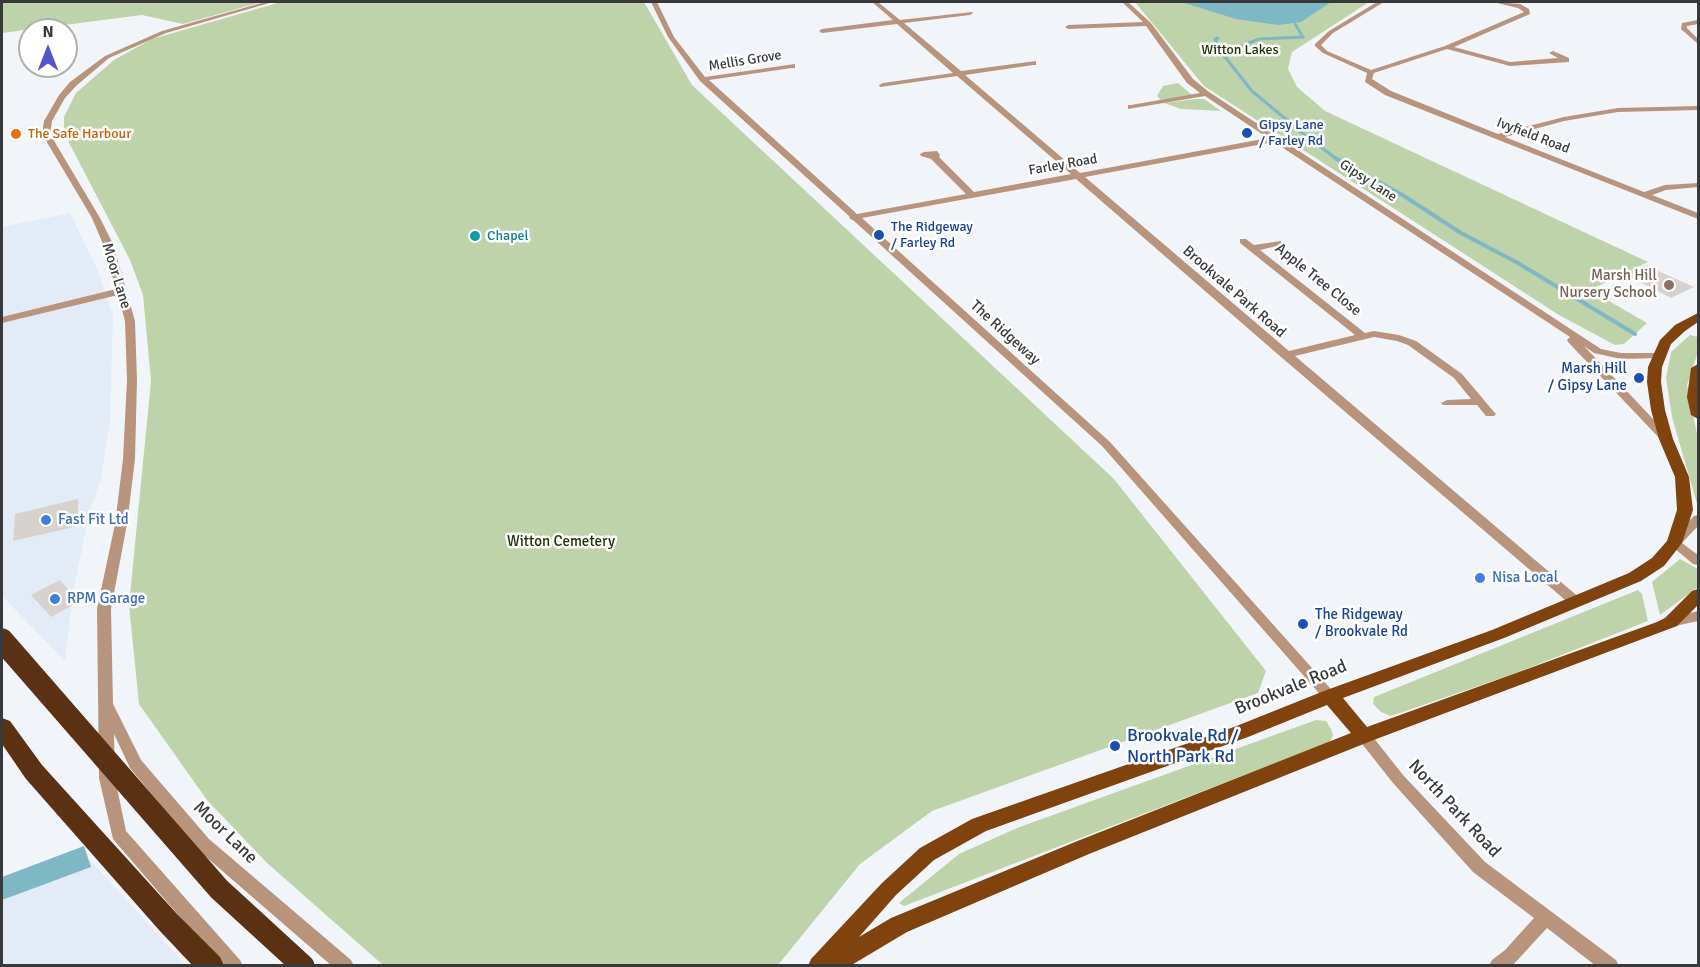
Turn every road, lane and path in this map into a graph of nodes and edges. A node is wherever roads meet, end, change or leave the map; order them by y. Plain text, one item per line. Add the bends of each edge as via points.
1 (270, 2) edge
2 (654, 2) edge
3 (875, 2) edge
4 (1125, 2) edge
5 (1381, 2) edge
6 (1499, 2) edge
7 (970, 13) dead end
8 (900, 21) junction
9 (1698, 22) edge
10 (1149, 24) junction
11 (1068, 27) dead end
12 (822, 31) dead end
13 (1698, 42) edge
14 (1448, 47) junction
15 (1553, 53) dead end
16 (1033, 63) dead end
17 (792, 66) dead end
18 (1371, 72) junction
19 (956, 74) junction
20 (703, 80) junction
21 (883, 85) dead end
22 (1206, 94) junction
23 (1131, 107) dead end
24 (1698, 108) edge
25 (1498, 136) junction
26 (1277, 139) junction
27 (934, 158) dead end
28 (1077, 176) junction
29 (1698, 185) edge
30 (1646, 194) junction
31 (972, 195) junction
32 (1698, 216) edge
33 (853, 217) junction
34 (1243, 241) dead end
35 (1278, 243) dead end
36 (1254, 248) junction
37 (122, 291) junction
38 (1698, 317) edge
39 (2, 320) edge
40 (1557, 324) junction
41 (1362, 337) junction
42 (1285, 355) junction
43 (1660, 355) junction
44 (1698, 368) edge
45 (1480, 402) junction
46 (1447, 403) dead end
47 (1490, 414) dead end
48 (1698, 415) edge
49 (1666, 440) junction
50 (1698, 519) edge
51 (1674, 543) junction
52 (1698, 561) edge
53 (1698, 595) edge
54 (1576, 602) junction
55 (1698, 616) edge
56 (1671, 622) junction
57 (2, 640) edge
58 (1330, 696) junction
59 (108, 704) junction
60 (2, 727) edge
61 (1364, 736) junction
62 (1545, 918) junction
63 (211, 966) edge
64 (234, 966) edge
65 (303, 966) edge
66 (345, 966) edge
67 (819, 966) edge
68 (829, 966) edge
69 (1498, 966) edge
70 (1610, 966) edge

1 - 37 street, Moor Lane via 165,32 120,50 73,84 48,121 47,137 96,218
2 - 20 street, The Ridgeway via 671,37
3 - 8 street, Brookvale Park Road
4 - 10 street, Gipsy Lane
5 - 18 street, Ivyfield Road via 1317,45
6 - 14 street via 1520,6 1528,13
7 - 8 street
8 - 12 street
8 - 19 street, Brookvale Park Road
9 - 13 street via 1684,24 1684,29
10 - 11 street
10 - 22 street, Gipsy Lane via 1190,81
14 - 15 street via 1510,64 1566,60
14 - 18 street
16 - 19 street
17 - 20 street, Mellis Grove
18 - 25 street, Ivyfield Road via 1368,80 1388,93
19 - 21 street
19 - 28 street, Brookvale Park Road
20 - 33 street, The Ridgeway
22 - 23 street
22 - 26 street, Gipsy Lane
24 - 25 street via 1618,110
25 - 30 street, Ivyfield Road
26 - 28 street, Farley Road
26 - 40 street, Gipsy Lane
27 - 31 street
28 - 31 street, Farley Road
28 - 42 street, Brookvale Park Road
29 - 30 street
30 - 32 street, Ivyfield Road
31 - 33 street, Farley Road
33 - 58 street, The Ridgeway via 1106,444
34 - 36 street, Apple Tree Close
35 - 36 street, Apple Tree Close
36 - 41 street, Apple Tree Close
37 - 39 street
37 - 59 street, Moor Lane via 130,321 132,380 123,513 104,609
38 - 43 main road via 1665,342
40 - 43 street, Gipsy Lane via 1598,351 1621,356
40 - 49 street, Gipsy Lane
41 - 42 street
41 - 45 street via 1383,334 1412,342 1458,376
42 - 54 street, Brookvale Park Road
43 - 49 main road via 1654,382
44 - 48 main road via 1694,397
45 - 46 street
45 - 47 street
49 - 51 main road via 1682,477 1684,510
50 - 51 street
51 - 52 street
51 - 54 main road, Brookvale Road via 1658,562 1635,577
53 - 56 main road
54 - 58 main road, Brookvale Road
55 - 56 street
56 - 61 main road
57 - 65 highway, bridge via 219,889
58 - 61 main road
58 - 67 main road, Brookvale Road via 1241,732 979,825 927,854 889,889
59 - 64 street, Moor Lane via 107,778 120,834
59 - 66 street, Moor Lane via 135,764 203,844
60 - 63 highway via 34,772
61 - 62 street, North Park Road via 1479,867
61 - 68 main road via 899,925
62 - 69 street
62 - 70 street, North Park Road

